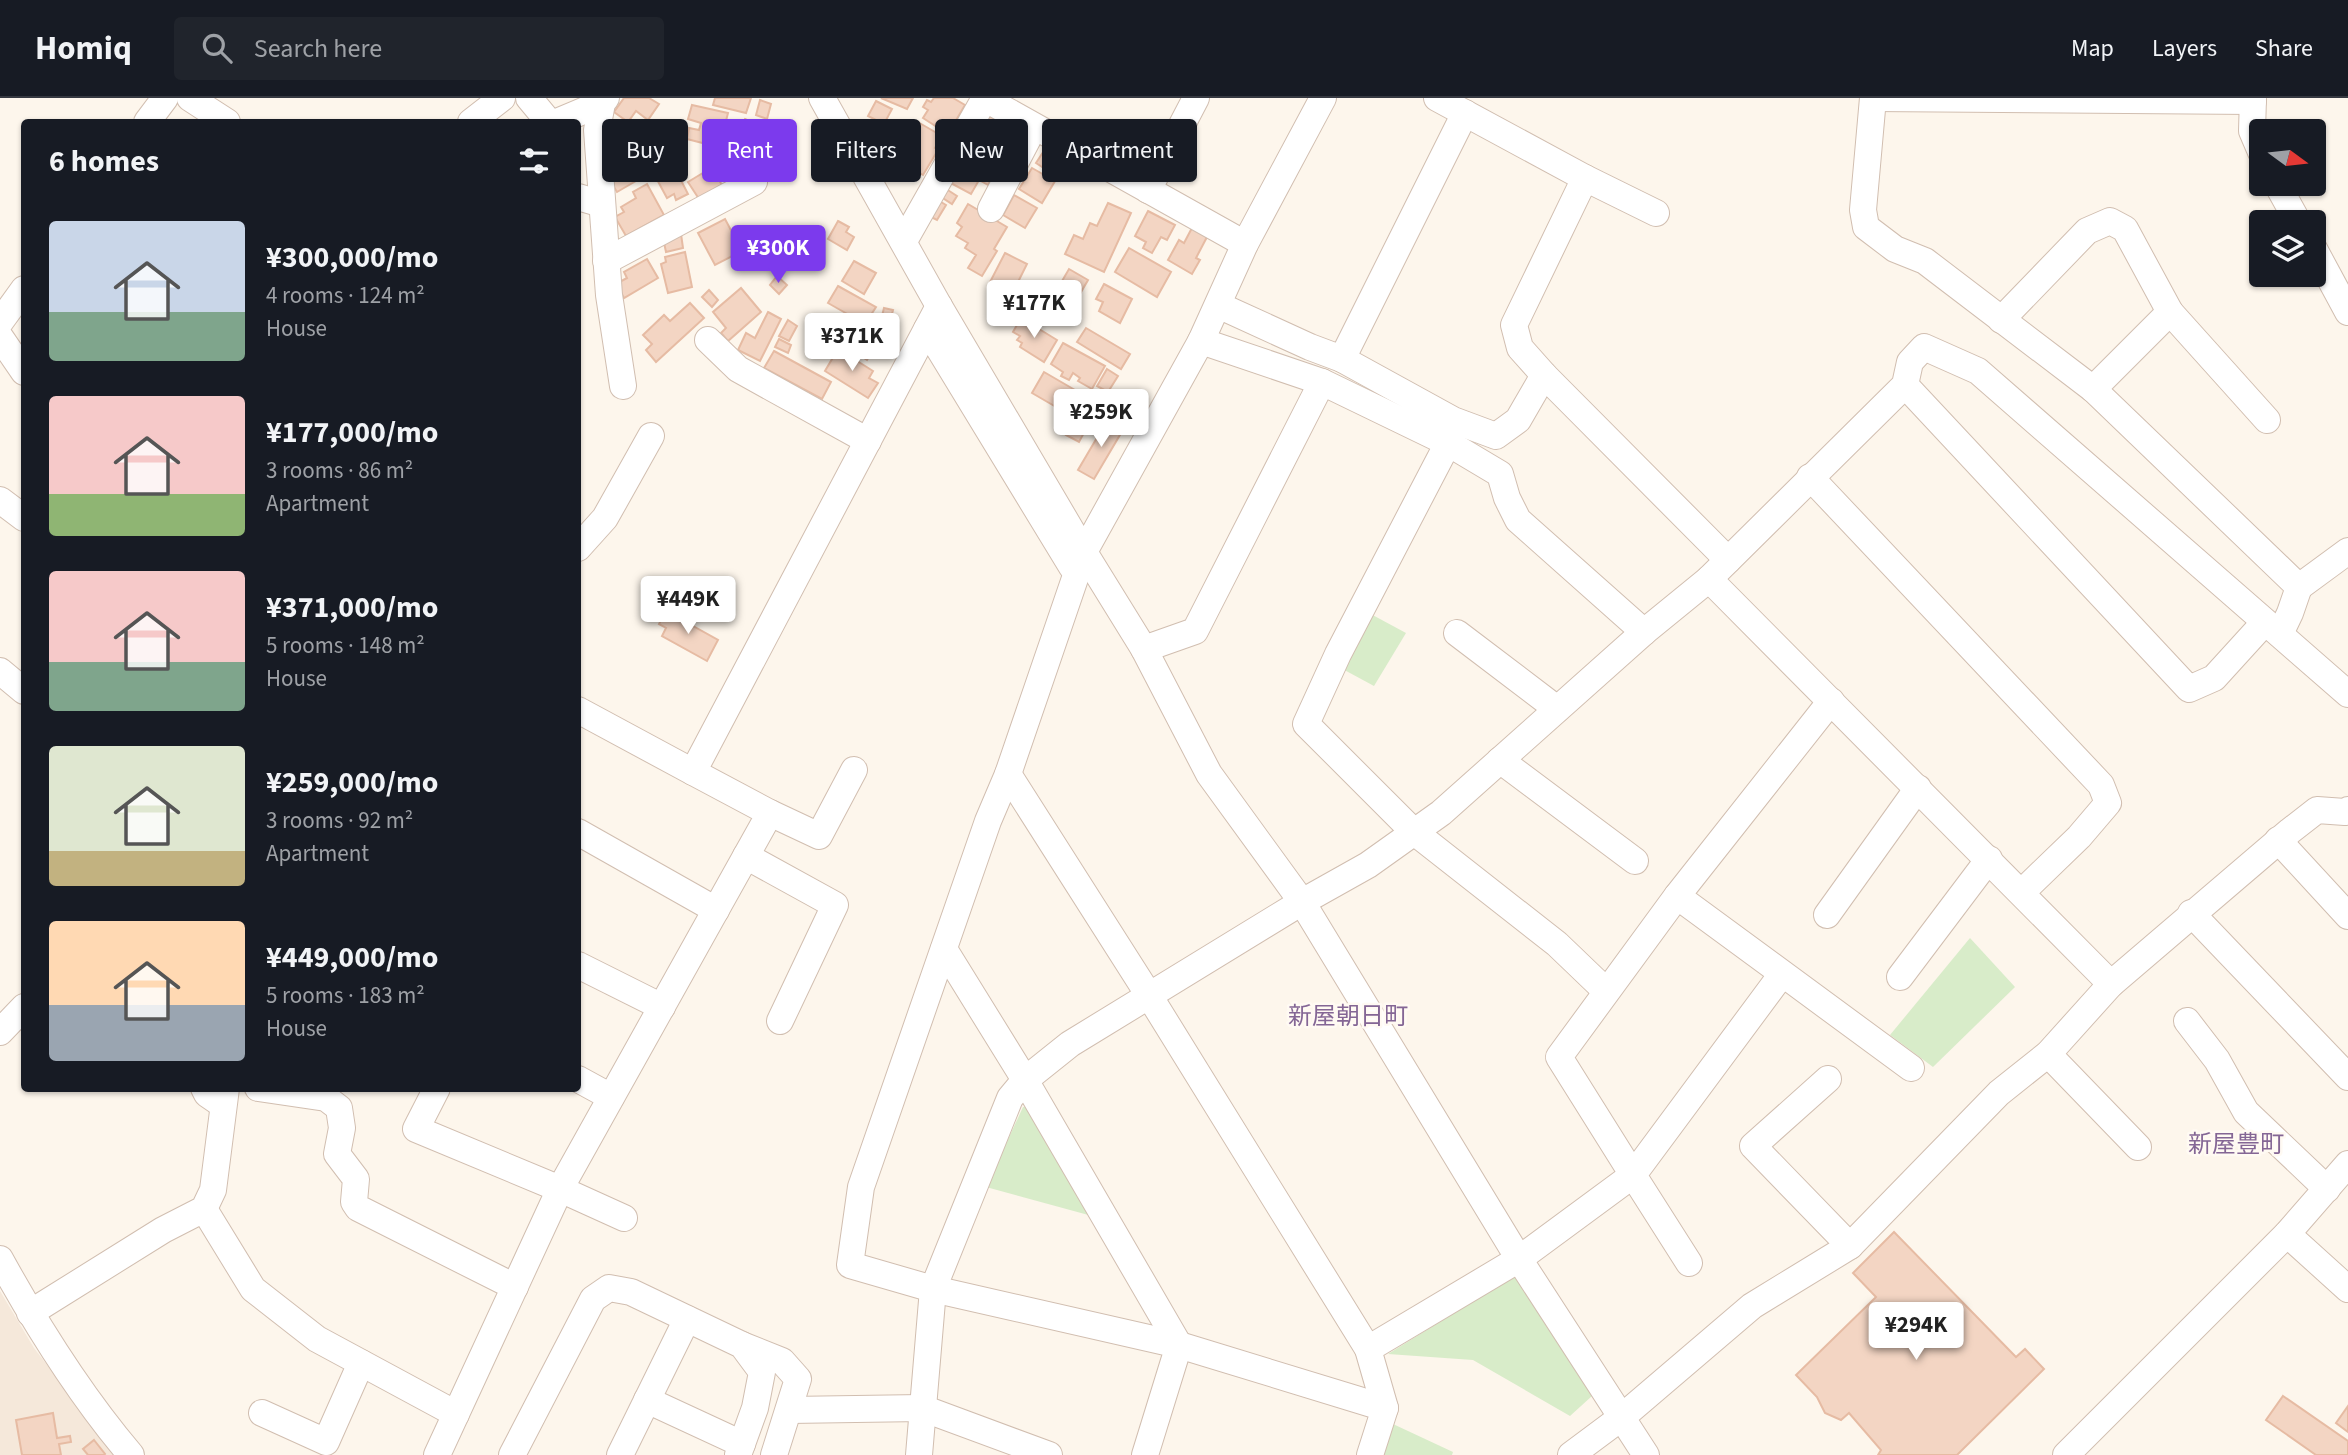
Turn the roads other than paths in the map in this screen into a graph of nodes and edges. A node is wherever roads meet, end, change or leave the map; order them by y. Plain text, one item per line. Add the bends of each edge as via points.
1 (165, 98) edge
2 (190, 98) edge
3 (502, 98) edge
4 (529, 98) edge
5 (822, 98) edge
6 (985, 98) edge
7 (1196, 98) edge
8 (1324, 98) edge
9 (1437, 98) edge
10 (1872, 98) edge
11 (2253, 100) edge
12 (604, 101) edge
13 (1465, 113) junction
14 (149, 119) edge
15 (222, 119) edge
16 (475, 119) edge
17 (546, 119) edge
18 (565, 119) edge
19 (2252, 119) edge
20 (1034, 127) junction
21 (1585, 178) junction
22 (754, 182) dead end
23 (1148, 190) junction
24 (590, 200) edge
25 (990, 209) dead end
26 (1657, 213) dead end
27 (904, 241) junction
28 (1245, 244) junction
29 (607, 261) junction
30 (2326, 271) edge
31 (21, 293) edge
32 (1218, 305) junction
33 (2170, 312) junction
34 (2348, 312) edge
35 (933, 317) junction
36 (2001, 320) junction
37 (0, 322) edge
38 (0, 337) edge
39 (708, 340) dead end
40 (1200, 341) junction
41 (1342, 359) junction
42 (21, 368) edge
43 (1544, 375) junction
44 (1322, 382) junction
45 (1905, 385) junction
46 (623, 386) dead end
47 (2093, 389) junction
48 (2267, 420) dead end
49 (652, 436) dead end
50 (868, 441) junction
51 (1448, 443) junction
52 (1810, 477) junction
53 (0, 500) edge
54 (21, 516) edge
55 (581, 545) edge
56 (2348, 551) edge
57 (1080, 563) junction
58 (1719, 570) junction
59 (2298, 587) junction
60 (2272, 628) junction
61 (1644, 632) junction
62 (1457, 633) dead end
63 (1144, 649) junction
64 (0, 671) edge
65 (21, 688) edge
66 (2348, 694) edge
67 (1831, 701) junction
68 (1557, 709) junction
69 (581, 712) edge
70 (1500, 760) junction
71 (854, 770) dead end
72 (693, 772) junction
73 (1008, 774) junction
74 (1918, 788) junction
75 (2348, 810) edge
76 (770, 813) junction
77 (1413, 831) junction
78 (581, 834) edge
79 (2278, 841) junction
80 (746, 856) junction
81 (1989, 859) junction
82 (1635, 861) dead end
83 (2022, 892) junction
84 (1676, 897) junction
85 (1302, 902) junction
86 (716, 910) junction
87 (2191, 914) junction
88 (1827, 915) dead end
89 (2348, 916) edge
90 (944, 949) junction
91 (581, 966) edge
92 (1782, 974) junction
93 (1900, 977) dead end
94 (2111, 984) junction
95 (1606, 991) junction
96 (1150, 997) junction
97 (662, 1007) junction
98 (21, 1010) edge
99 (780, 1021) dead end
100 (2187, 1021) dead end
101 (0, 1032) edge
102 (2048, 1055) junction
103 (1911, 1068) dead end
104 (2348, 1077) edge
105 (1828, 1079) dead end
106 (1025, 1080) junction
107 (581, 1081) edge
108 (285, 1092) edge
109 (435, 1092) edge
110 (218, 1094) edge
111 (611, 1097) junction
112 (2138, 1147) dead end
113 (2348, 1164) edge
114 (1633, 1175) junction
115 (560, 1189) junction
116 (2327, 1189) junction
117 (204, 1209) junction
118 (624, 1218) dead end
119 (2287, 1234) junction
120 (1850, 1246) junction
121 (0, 1259) edge
122 (1519, 1259) junction
123 (1689, 1263) dead end
124 (515, 1287) junction
125 (933, 1289) junction
126 (2348, 1289) edge
127 (30, 1314) junction
128 (687, 1319) junction
129 (742, 1345) junction
130 (1179, 1345) junction
131 (1368, 1349) junction
132 (361, 1363) junction
133 (647, 1400) junction
134 (922, 1408) junction
135 (1385, 1408) junction
136 (789, 1409) junction
137 (262, 1413) dead end
138 (456, 1414) junction
139 (1622, 1417) junction
140 (740, 1449) edge
141 (131, 1455) edge
142 (437, 1455) edge
143 (512, 1455) edge
144 (620, 1455) edge
145 (774, 1455) edge
146 (919, 1455) edge
147 (1046, 1455) edge
148 (1144, 1455) edge
149 (1370, 1455) edge
150 (1570, 1455) edge
151 (1646, 1455) edge
152 (2067, 1455) edge

1 - 14 street
2 - 15 street
3 - 16 street
4 - 17 street
5 - 27 street
6 - 20 street
6 - 27 street
7 - 23 street
8 - 28 street
9 - 13 street
10 - 11 street
10 - 36 street via 1863,210 1866,228 1895,249 1925,261
11 - 19 street
12 - 18 street
12 - 24 street
13 - 21 street
13 - 41 street
20 - 23 street
20 - 25 street
21 - 26 street
21 - 43 street via 1514,325 1520,348
22 - 29 street
23 - 28 street
24 - 29 street
27 - 35 street
28 - 32 street
29 - 46 street
30 - 34 street
31 - 37 street
32 - 40 street
32 - 41 street
33 - 36 street via 2125,229 2110,221 2087,231
33 - 47 street
33 - 48 street
35 - 50 street
35 - 57 street
36 - 47 street
38 - 42 street
39 - 50 street via 738,369
40 - 44 street
40 - 57 street
41 - 43 street via 1454,420 1496,436 1518,420
43 - 58 street
44 - 51 street
44 - 63 street via 1195,631
45 - 52 street
45 - 60 street via 1910,362 1924,347 1978,371
45 - 60 street via 2189,689 2214,678
47 - 59 street
49 - 55 street via 605,518
50 - 72 street
51 - 61 street via 1500,474 1518,520
51 - 77 street via 1306,724
52 - 58 street
52 - 83 street via 2101,785 2108,803
53 - 54 street
56 - 59 street
57 - 63 street
57 - 73 street
58 - 61 street
58 - 67 street
59 - 60 street via 2291,613
60 - 66 street
61 - 68 street
62 - 68 street
63 - 85 street via 1209,775
64 - 65 street
67 - 74 street
67 - 84 street
68 - 70 street
69 - 72 street
70 - 77 street via 1441,813
70 - 82 street
71 - 76 street via 819,836
72 - 76 street
73 - 90 street
73 - 96 street
74 - 81 street
74 - 88 street
75 - 79 street via 2317,810
76 - 80 street
77 - 85 street via 1368,865
77 - 95 street via 1557,944
78 - 86 street
79 - 87 street
79 - 89 street
80 - 86 street
80 - 99 street via 835,905
81 - 83 street
81 - 93 street
83 - 94 street
84 - 92 street
84 - 95 street
85 - 96 street
85 - 122 street
86 - 97 street
87 - 94 street
87 - 104 street
90 - 106 street
90 - 125 street via 861,1187 850,1265
91 - 97 street
92 - 103 street
92 - 114 street
94 - 102 street
95 - 114 street via 1559,1057
96 - 106 street via 1070,1044
96 - 131 street
97 - 111 street
98 - 101 street
100 - 116 street via 2217,1060 2246,1112
102 - 112 street
102 - 120 street via 1999,1093
105 - 120 street via 1753,1146
106 - 125 street via 1004,1110
106 - 130 street
107 - 111 street
108 - 124 street via 326,1098 339,1108 342,1128 337,1154 356,1179 354,1202 358,1208
109 - 115 street via 416,1129
110 - 117 street via 213,1190
111 - 115 street
113 - 116 street
114 - 122 street
114 - 123 street
115 - 118 street
115 - 124 street
116 - 119 street
117 - 127 street
117 - 132 street via 253,1289 317,1339
119 - 126 street
119 - 152 street
120 - 139 street via 1752,1306
121 - 127 street
122 - 131 street
122 - 139 street
124 - 138 street
125 - 130 street
125 - 134 street
127 - 141 street
128 - 129 street
128 - 133 street
128 - 143 street via 631,1292 609,1288 593,1298
129 - 136 street via 782,1361 797,1379
129 - 140 street via 762,1372
130 - 135 street
130 - 148 street
131 - 135 street
132 - 137 street via 327,1442
132 - 138 street
133 - 140 street
133 - 144 street
134 - 136 street
134 - 146 street
134 - 147 street
135 - 149 street
136 - 145 street
138 - 142 street
139 - 150 street
139 - 151 street

